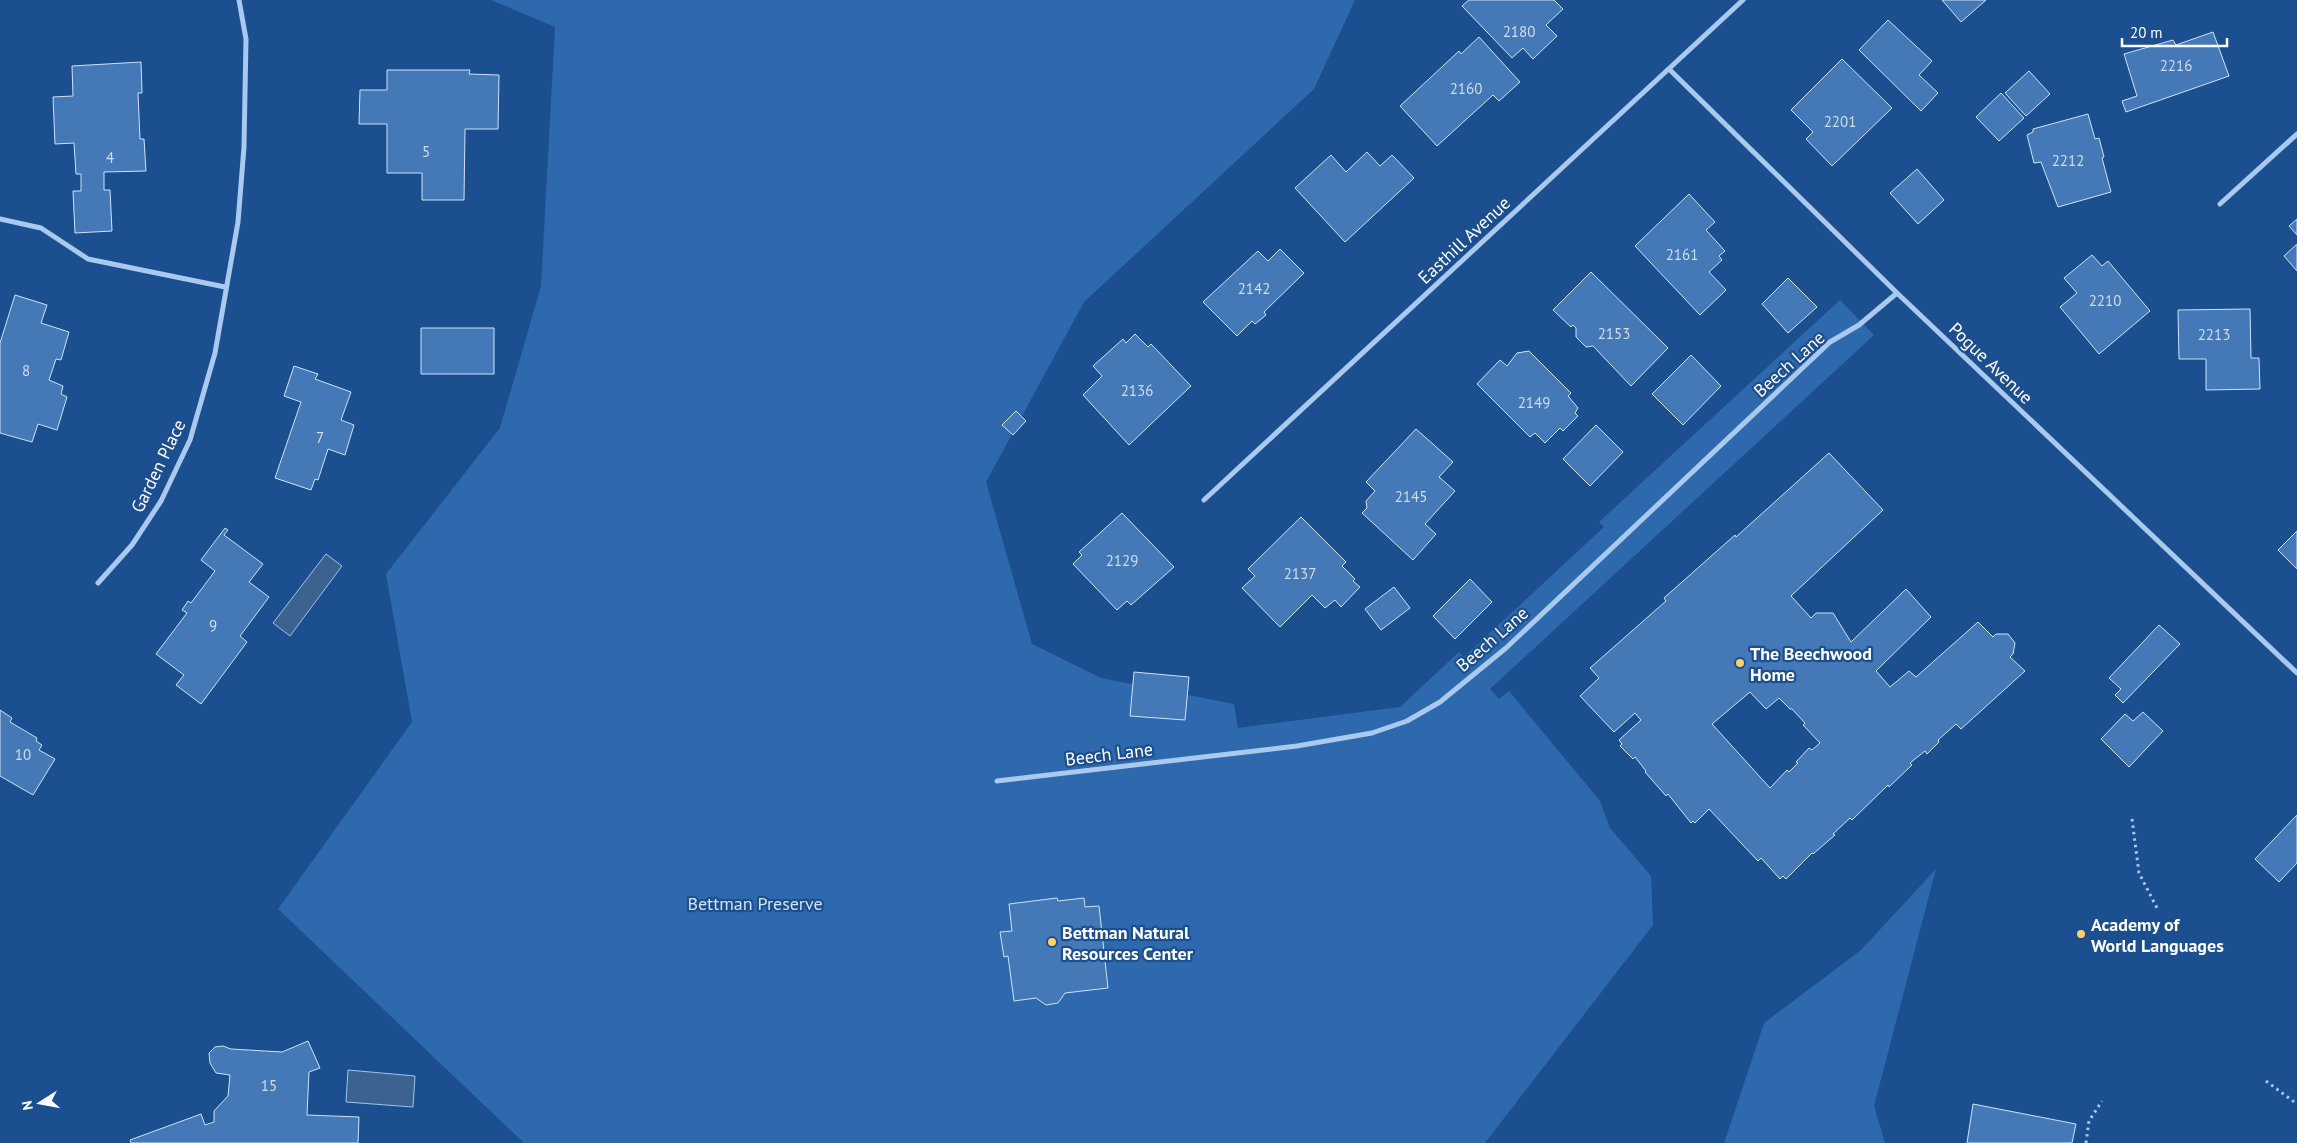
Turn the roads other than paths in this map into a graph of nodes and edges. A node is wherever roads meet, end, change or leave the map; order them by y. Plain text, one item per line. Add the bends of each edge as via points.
1 (240, 0) edge
2 (1743, 0) edge
3 (1669, 69) junction
4 (2297, 134) edge
5 (2220, 204) dead end
6 (0, 219) edge
7 (225, 287) junction
8 (1897, 293) junction
9 (1204, 500) dead end
10 (98, 584) dead end
11 (2297, 673) edge
12 (997, 781) dead end

1 - 7 street, Garden Place via 246,39 244,148 238,222
2 - 3 street, Easthill Avenue
3 - 8 street, Pogue Avenue
3 - 9 street, Easthill Avenue
4 - 5 street
6 - 7 street via 41,228 88,259
7 - 10 street, Garden Place via 215,353 190,440 161,501 132,545
8 - 11 street, Pogue Avenue
8 - 12 street, Beech Lane via 1859,325 1830,342 1506,648 1440,702 1407,720 1372,733 1297,746

